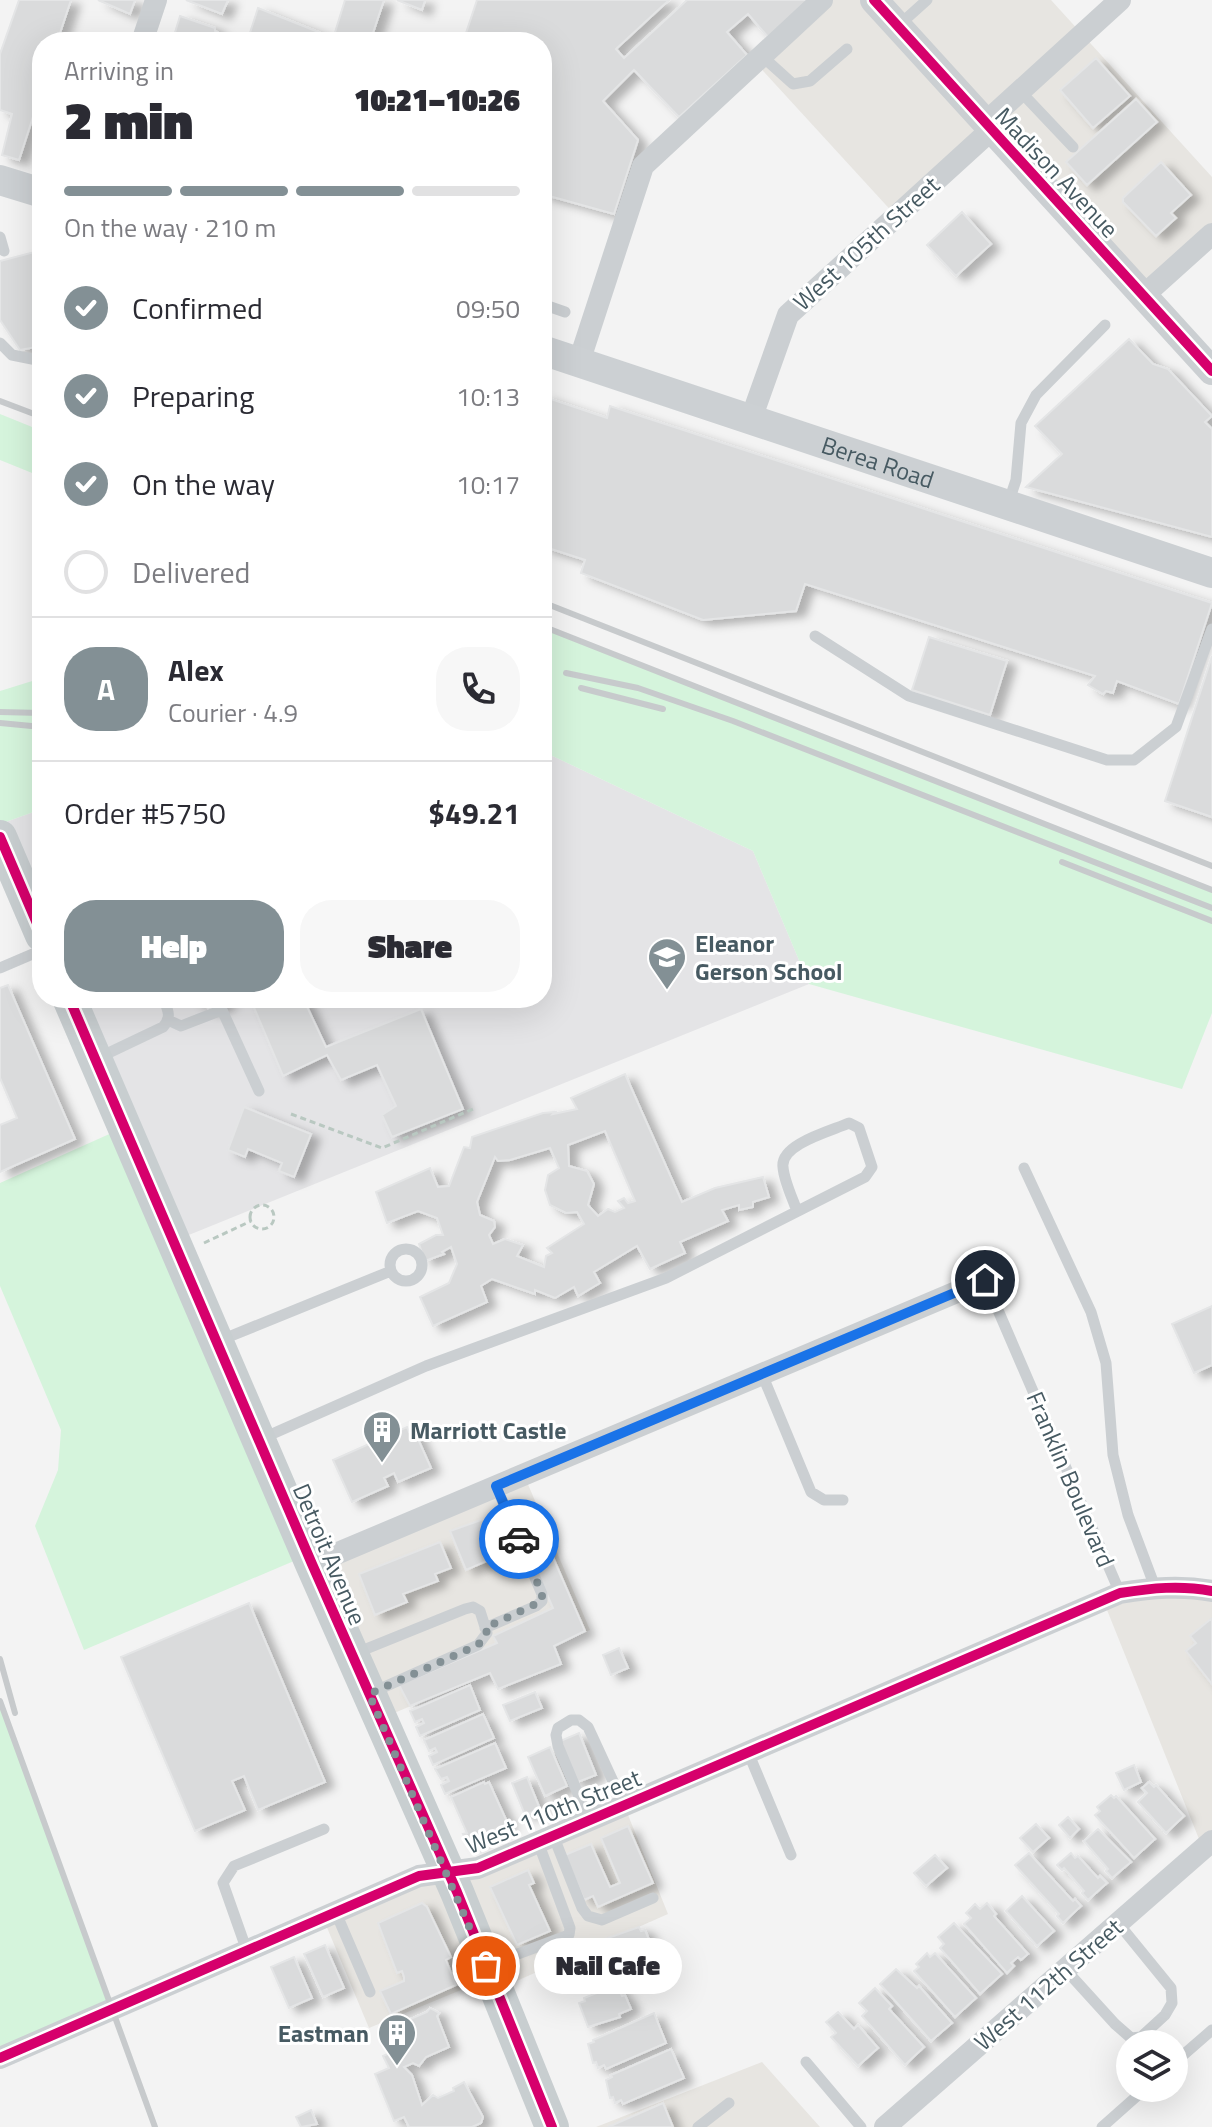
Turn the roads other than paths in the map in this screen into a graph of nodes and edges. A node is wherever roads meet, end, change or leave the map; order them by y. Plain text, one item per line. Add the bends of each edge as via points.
1 (156, 0) edge
2 (822, 0) edge
3 (874, 0) edge
4 (927, 0) edge
5 (1120, 0) edge
6 (897, 27) junction
7 (145, 32) edge
8 (847, 49) dead end
9 (762, 56) junction
10 (1020, 91) junction
11 (988, 127) junction
12 (1073, 147) dead end
13 (0, 180) edge
14 (32, 190) edge
15 (1212, 234) edge
16 (0, 237) edge
17 (4, 251) dead end
18 (1143, 296) junction
19 (552, 307) edge
20 (565, 312) dead end
21 (1105, 325) dead end
22 (0, 343) edge
23 (552, 353) edge
24 (32, 359) edge
25 (579, 362) junction
26 (1212, 371) edge
27 (751, 419) junction
28 (1008, 505) junction
29 (1212, 573) edge
30 (1212, 629) edge
31 (815, 636) dead end
32 (0, 837) edge
33 (32, 906) edge
34 (32, 954) edge
35 (0, 968) edge
36 (73, 1008) edge
37 (167, 1008) edge
38 (168, 1020) junction
39 (96, 1059) junction
40 (259, 1091) dead end
41 (1024, 1168) dead end
42 (797, 1211) junction
43 (391, 1271) dead end
44 (985, 1280) joint
45 (217, 1342) junction
46 (762, 1374) junction
47 (259, 1440) junction
48 (496, 1486) junction
49 (843, 1500) dead end
50 (312, 1564) junction
51 (1155, 1587) junction
52 (1212, 1591) edge
53 (1120, 1593) junction
54 (485, 1628) junction
55 (351, 1655) junction
56 (369, 1694) junction
57 (748, 1752) junction
58 (624, 1805) junction
59 (589, 1820) junction
60 (324, 1829) dead end
61 (545, 1839) junction
62 (1212, 1841) edge
63 (791, 1855) dead end
64 (447, 1871) junction
65 (653, 1898) dead end
66 (336, 1913) junction
67 (1118, 1923) junction
68 (247, 1951) junction
69 (486, 1966) junction
70 (1065, 1969) junction
71 (370, 1992) dead end
72 (1212, 2030) edge
73 (1188, 2051) edge
74 (0, 2058) edge
75 (806, 2062) dead end
76 (1130, 2102) edge
77 (729, 2103) dead end
78 (551, 2127) edge
79 (698, 2127) edge
80 (861, 2127) edge
81 (885, 2127) edge
82 (1102, 2127) edge

1 - 7 street
2 - 9 street
3 - 6 street, Madison Avenue
4 - 6 lane
5 - 10 street, West 105th Street
6 - 11 street, Madison Avenue
8 - 9 lane via 810,81 793,84
9 - 25 street via 643,166
10 - 11 street, West 105th Street
10 - 12 lane
11 - 18 street, Madison Avenue
11 - 27 street, West 105th Street via 788,315
13 - 14 main road
15 - 18 street
16 - 17 lane
18 - 26 street, Madison Avenue
19 - 20 lane
21 - 28 lane via 1036,395 1021,423
22 - 24 lane via 12,355
23 - 25 main road, Berea Road
25 - 27 main road, Berea Road
27 - 28 main road, Berea Road
28 - 29 main road, Berea Road
30 - 31 lane via 1176,727 1134,760 1107,760 909,696
32 - 33 main road
34 - 35 lane
36 - 39 main road, Detroit Avenue
37 - 38 lane
38 - 39 lane via 152,1035
38 - 40 lane via 181,1026 222,1010
39 - 45 main road, Detroit Avenue
41 - 51 lane via 1091,1312 1106,1363 1113,1455
42 - 42 lane via 865,1177 872,1167 859,1128 849,1123 791,1148 783,1158
42 - 47 lane via 666,1278 426,1366
43 - 45 lane
44 - 46 street
44 - 53 lane, Franklin Boulevard
45 - 47 main road, Detroit Avenue
46 - 48 street
46 - 49 lane via 811,1492 824,1500
47 - 50 main road, Detroit Avenue
48 - 50 street
48 - 54 lane via 542,1601
50 - 55 main road, Detroit Avenue
51 - 52 street, Franklin Boulevard
51 - 53 street, Franklin Boulevard
53 - 57 street, West 110th Street
54 - 55 lane via 480,1611 473,1607
54 - 56 lane via 478,1645
55 - 56 main road, Detroit Avenue
56 - 64 main road, Detroit Avenue
57 - 58 street, West 110th Street
57 - 63 lane
58 - 59 street, West 110th Street
58 - 59 lane via 588,1727 571,1720 556,1735
59 - 61 street, West 110th Street
60 - 68 lane via 234,1866 223,1883
61 - 64 street, West 110th Street via 478,1868
61 - 65 lane via 588,1916 602,1920
61 - 69 lane via 569,1935
62 - 67 street, West 112th Street
64 - 66 street, West 110th Street via 419,1876
64 - 69 main road, Detroit Avenue
66 - 68 street, West 110th Street
66 - 71 lane
67 - 70 street, West 112th Street
67 - 70 lane via 1171,1988 1172,2003 1165,2015 1141,2037 1131,2038 1115,2024
68 - 74 street, West 110th Street
69 - 78 main road, Detroit Avenue
70 - 81 street, West 112th Street
72 - 73 lane
75 - 80 lane
76 - 82 lane
77 - 79 lane

